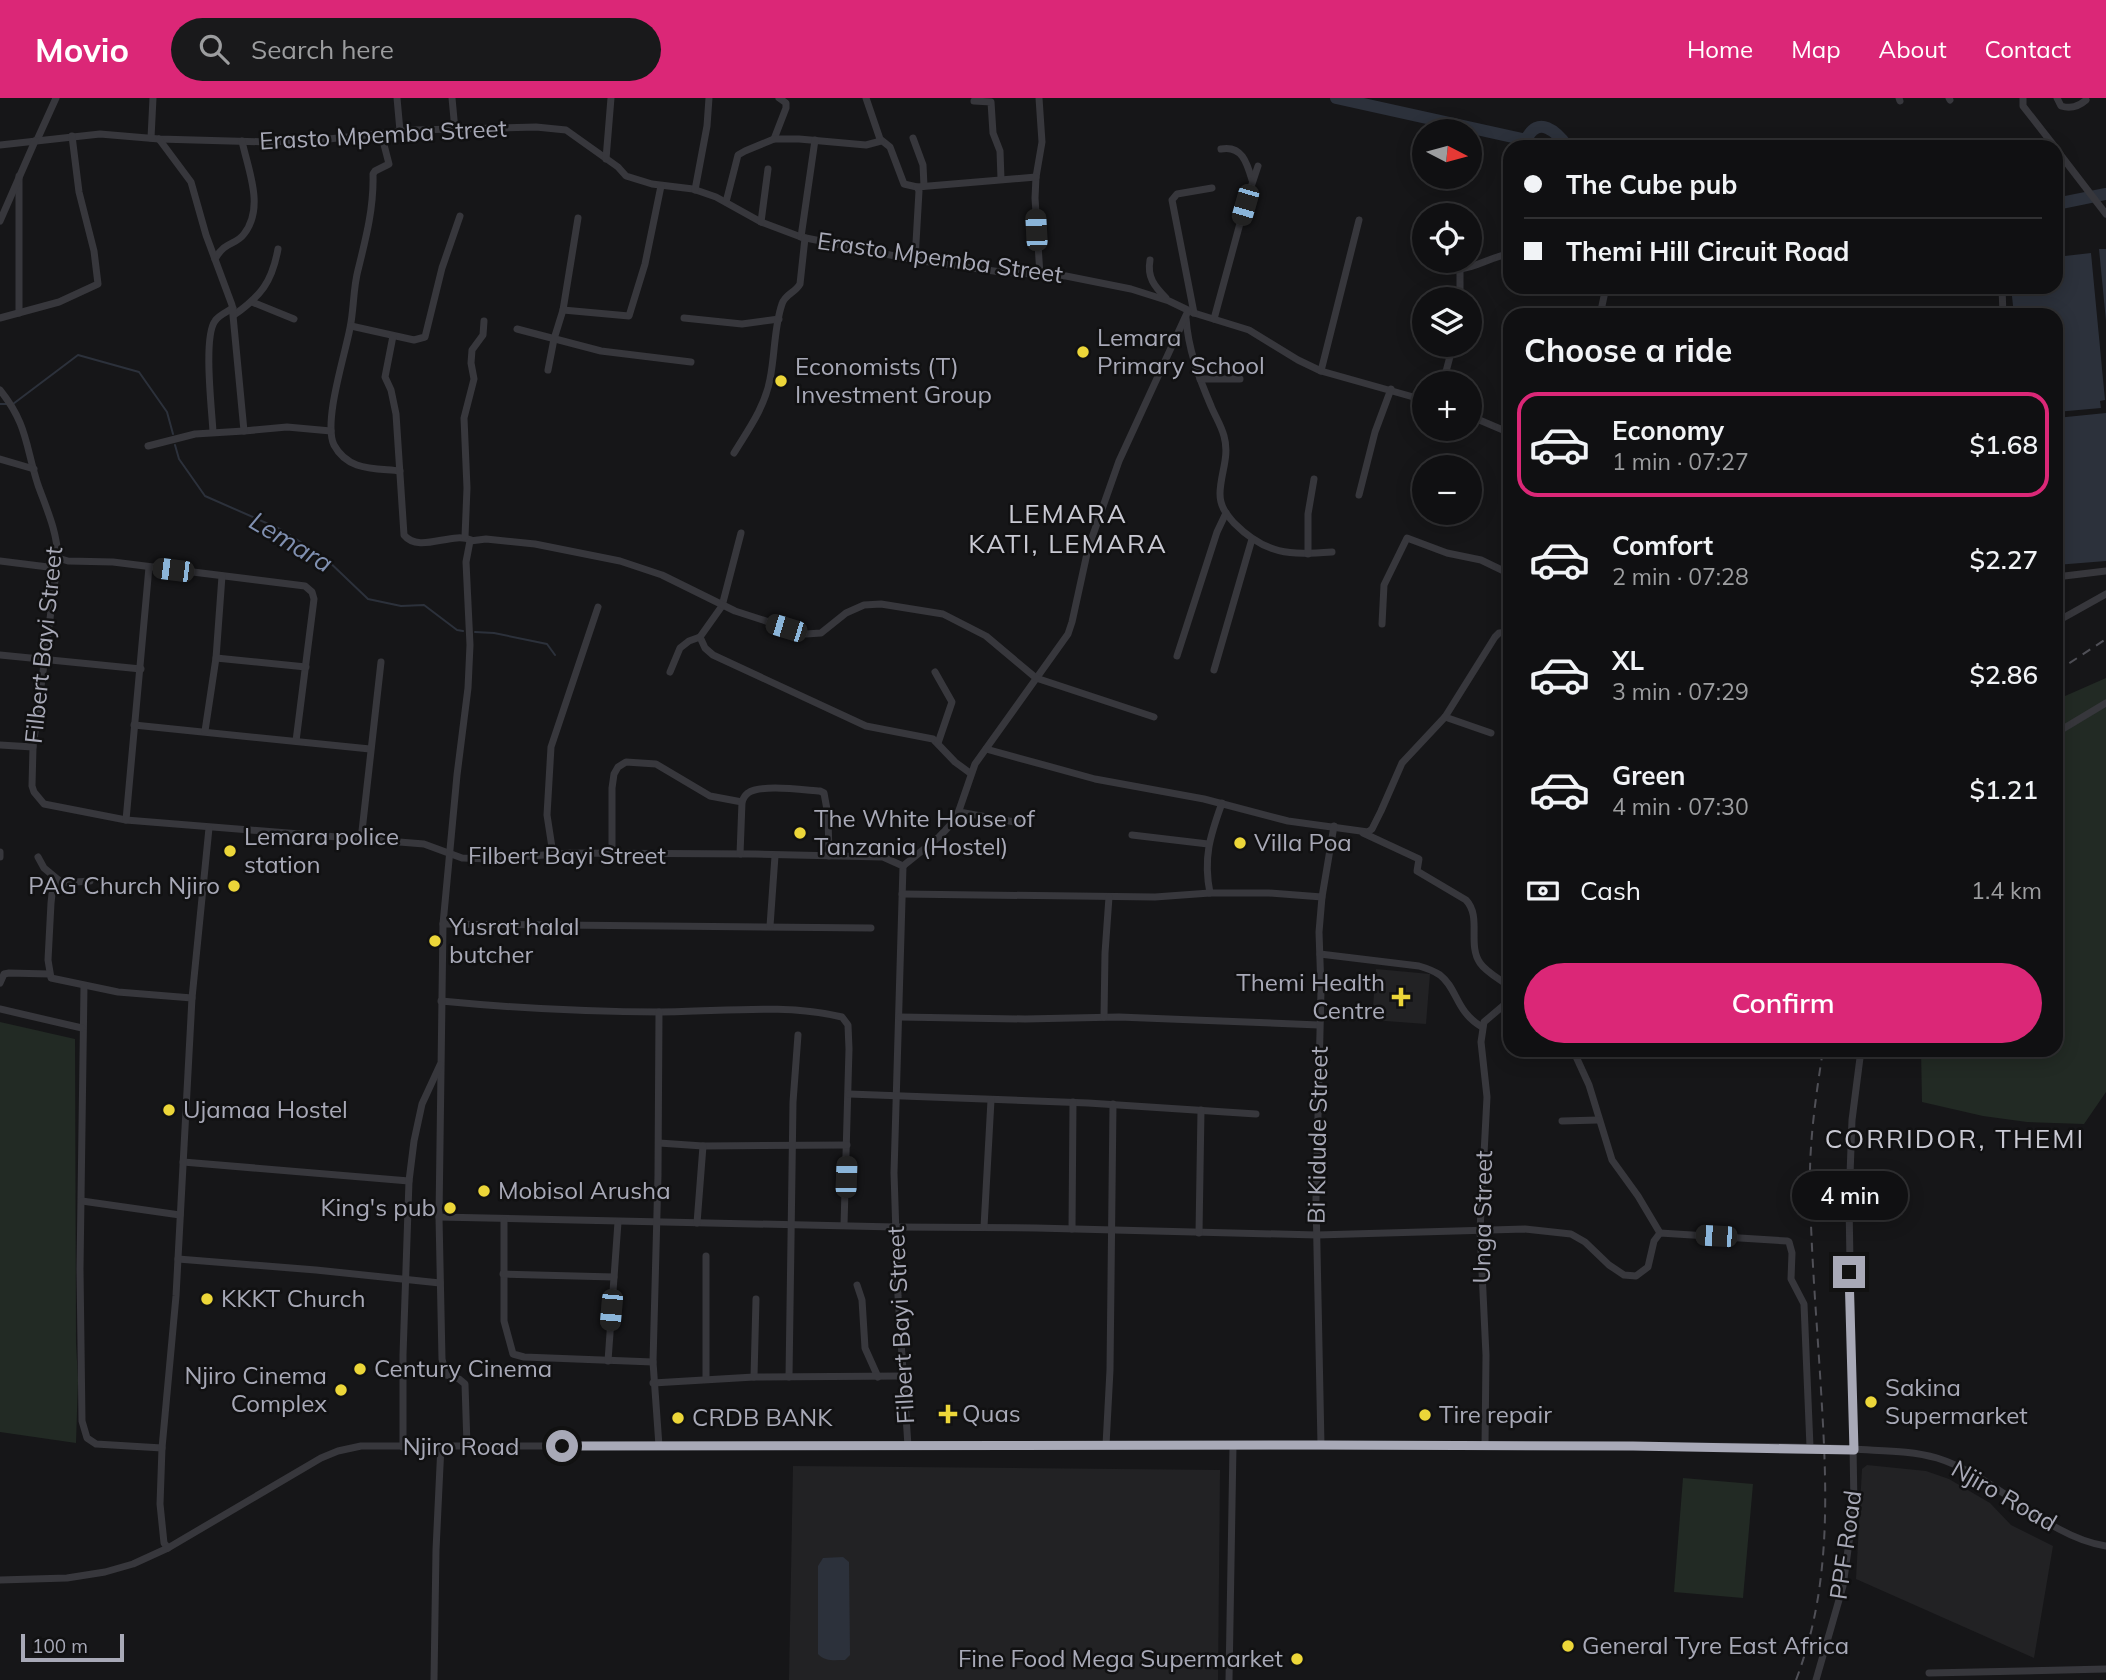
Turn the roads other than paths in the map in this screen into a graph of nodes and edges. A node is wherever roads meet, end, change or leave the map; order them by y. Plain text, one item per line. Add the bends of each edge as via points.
1 (56, 98) edge
2 (153, 98) edge
3 (397, 98) edge
4 (452, 98) edge
5 (611, 98) edge
6 (709, 98) edge
7 (779, 98) edge
8 (866, 98) edge
9 (1039, 98) edge
10 (2023, 98) edge
11 (2057, 98) edge
12 (2085, 100) dead end
13 (974, 101) dead end
14 (455, 130) junction
15 (400, 131) junction
16 (381, 133) junction
17 (72, 136) junction
18 (913, 138) dead end
19 (155, 139) junction
20 (774, 139) junction
21 (36, 140) junction
22 (815, 140) junction
23 (2049, 140) edge
24 (242, 141) junction
25 (881, 141) junction
26 (0, 145) edge
27 (1221, 149) dead end
28 (2063, 158) edge
29 (606, 159) junction
30 (1258, 166) dead end
31 (768, 169) dead end
32 (19, 176) junction
33 (1036, 177) junction
34 (1001, 179) junction
35 (1253, 180) junction
36 (661, 186) junction
37 (920, 186) junction
38 (1212, 188) dead end
39 (695, 190) junction
40 (726, 202) junction
41 (2106, 214) edge
42 (460, 216) dead end
43 (578, 218) dead end
44 (0, 220) edge
45 (1359, 220) dead end
46 (761, 222) junction
47 (803, 237) junction
48 (278, 248) dead end
49 (1503, 254) edge
50 (215, 259) junction
51 (915, 260) junction
52 (1150, 260) dead end
53 (1482, 261) edge
54 (1040, 275) junction
55 (1169, 301) junction
56 (252, 302) junction
57 (564, 310) junction
58 (233, 312) junction
59 (19, 313) junction
60 (1189, 313) junction
61 (0, 318) edge
62 (684, 318) dead end
63 (779, 318) junction
64 (1213, 319) junction
65 (294, 320) dead end
66 (484, 321) dead end
67 (351, 326) junction
68 (517, 329) dead end
69 (393, 336) junction
70 (554, 339) junction
71 (691, 362) dead end
72 (548, 370) dead end
73 (1321, 371) junction
74 (1200, 379) junction
75 (1240, 379) dead end
76 (1391, 389) junction
77 (0, 390) edge
78 (1412, 396) edge
79 (1482, 421) edge
80 (1503, 430) edge
81 (244, 431) junction
82 (213, 432) junction
83 (331, 432) junction
84 (148, 446) dead end
85 (734, 453) dead end
86 (0, 459) edge
87 (34, 469) junction
88 (400, 471) junction
89 (1314, 480) dead end
90 (1359, 495) dead end
91 (1226, 513) junction
92 (741, 533) dead end
93 (468, 539) junction
94 (1252, 540) junction
95 (1332, 552) dead end
96 (1308, 554) junction
97 (58, 558) junction
98 (0, 561) edge
99 (149, 567) junction
100 (56, 568) junction
101 (1503, 571) edge
102 (2106, 571) edge
103 (222, 576) junction
104 (2063, 576) edge
105 (2106, 594) edge
106 (722, 606) junction
107 (598, 607) dead end
108 (2063, 618) edge
109 (1382, 624) dead end
110 (1503, 633) edge
111 (701, 638) junction
112 (0, 655) edge
113 (1177, 656) dead end
114 (216, 658) junction
115 (43, 659) junction
116 (382, 662) dead end
117 (306, 667) junction
118 (141, 669) junction
119 (1214, 670) dead end
120 (670, 672) dead end
121 (935, 672) dead end
122 (1036, 678) junction
123 (2106, 703) edge
124 (1154, 717) dead end
125 (1445, 717) junction
126 (134, 725) junction
127 (2063, 729) edge
128 (205, 731) junction
129 (1491, 733) dead end
130 (296, 741) junction
131 (938, 743) junction
132 (0, 745) edge
133 (33, 747) junction
134 (370, 749) junction
135 (986, 749) junction
136 (970, 773) junction
137 (741, 802) junction
138 (1222, 803) junction
139 (959, 811) junction
140 (126, 820) junction
141 (1020, 823) dead end
142 (1334, 826) junction
143 (209, 828) junction
144 (1361, 832) junction
145 (1132, 835) dead end
146 (361, 840) junction
147 (1208, 844) junction
148 (553, 854) junction
149 (612, 854) junction
150 (740, 854) junction
151 (450, 855) junction
152 (775, 856) junction
153 (828, 856) junction
154 (38, 857) dead end
155 (903, 866) junction
156 (90, 881) dead end
157 (62, 883) junction
158 (1210, 893) junction
159 (902, 894) junction
160 (1109, 897) junction
161 (1322, 897) junction
162 (443, 923) junction
163 (770, 926) junction
164 (871, 928) dead end
165 (1320, 954) junction
166 (2, 974) edge
167 (50, 974) junction
168 (1503, 982) edge
169 (0, 984) edge
170 (84, 986) junction
171 (192, 998) junction
172 (441, 1001) junction
173 (1503, 1005) edge
174 (0, 1009) edge
175 (659, 1012) junction
176 (900, 1017) junction
177 (1104, 1017) junction
178 (1319, 1025) junction
179 (1482, 1027) junction
180 (82, 1028) junction
181 (798, 1035) dead end
182 (1576, 1057) edge
183 (1860, 1057) edge
184 (442, 1061) junction
185 (849, 1094) junction
186 (896, 1096) junction
187 (991, 1100) junction
188 (1073, 1102) junction
189 (1113, 1104) junction
190 (1201, 1110) junction
191 (1256, 1114) dead end
192 (1598, 1120) junction
193 (1562, 1121) dead end
194 (659, 1143) junction
195 (847, 1145) junction
196 (703, 1146) junction
197 (793, 1146) junction
198 (183, 1163) junction
199 (409, 1181) junction
200 (82, 1201) junction
201 (180, 1215) junction
202 (439, 1217) junction
203 (504, 1220) junction
204 (618, 1222) junction
205 (656, 1223) junction
206 (697, 1223) junction
207 (791, 1224) junction
208 (844, 1225) junction
209 (895, 1227) junction
210 (984, 1227) junction
211 (1072, 1229) junction
212 (1480, 1230) junction
213 (1112, 1231) junction
214 (1199, 1233) junction
215 (1660, 1233) junction
216 (1317, 1235) junction
217 (706, 1256) dead end
218 (178, 1259) junction
219 (503, 1274) junction
220 (614, 1277) junction
221 (406, 1279) junction
222 (440, 1283) junction
223 (857, 1285) dead end
224 (756, 1299) dead end
225 (608, 1361) junction
226 (653, 1363) junction
227 (902, 1376) junction
228 (754, 1377) junction
229 (789, 1377) junction
230 (878, 1377) junction
231 (706, 1379) junction
232 (653, 1383) junction
233 (1106, 1445) junction
234 (1321, 1445) junction
235 (441, 1446) junction
236 (467, 1446) junction
237 (659, 1446) junction
238 (908, 1446) junction
239 (1233, 1446) junction
240 (1485, 1446) junction
241 (404, 1447) junction
242 (1810, 1447) junction
243 (162, 1448) junction
244 (1854, 1450) junction
245 (2106, 1546) edge
246 (167, 1548) junction
247 (0, 1580) edge
248 (2106, 1669) edge
249 (1928, 1673) dead end
250 (434, 1680) edge
251 (1229, 1680) edge
252 (1816, 1680) edge

1 - 21 street
2 - 19 street
3 - 15 street
4 - 14 street
5 - 29 street
6 - 39 street
7 - 20 street via 786,108
8 - 25 street
9 - 33 street via 1042,142
10 - 23 street via 2023,106
11 - 12 street via 2066,107 2079,106
13 - 34 street via 991,103
14 - 15 street, Erasto Mpemba Street
14 - 29 street, Erasto Mpemba Street via 566,130
15 - 16 street, Erasto Mpemba Street
16 - 24 street, Erasto Mpemba Street
16 - 67 street via 389,164 373,174
17 - 19 street, Erasto Mpemba Street
17 - 21 street, Erasto Mpemba Street
17 - 59 street via 98,285
18 - 37 street via 923,164
19 - 24 street, Erasto Mpemba Street
19 - 50 street via 191,182
20 - 22 street
20 - 40 street via 738,156
21 - 26 street, Erasto Mpemba Street
21 - 32 street
22 - 25 street via 866,145
22 - 47 street
24 - 50 street via 254,212 243,235 224,246
25 - 37 street via 890,147 904,184
27 - 35 street via 1237,150
28 - 41 street
29 - 36 street, Erasto Mpemba Street via 626,176
30 - 35 street
31 - 46 street
32 - 44 street
32 - 59 street
33 - 34 street
33 - 54 street
34 - 37 street
35 - 64 street
36 - 39 street, Erasto Mpemba Street
36 - 57 street via 629,316
37 - 51 street
38 - 60 street via 1177,194 1172,200
39 - 40 street, Erasto Mpemba Street
40 - 46 street, Erasto Mpemba Street
42 - 69 street via 425,337
43 - 57 street
45 - 73 street
46 - 47 street, Erasto Mpemba Street
47 - 51 street, Erasto Mpemba Street
47 - 63 street via 800,284 783,301
48 - 56 street via 275,267
49 - 53 street
50 - 58 street
51 - 54 street, Erasto Mpemba Street
52 - 55 street via 1154,286
54 - 55 street, Erasto Mpemba Street via 1111,284
55 - 60 street, Erasto Mpemba Street
56 - 58 street
56 - 65 street
57 - 70 street
58 - 81 street
58 - 82 street via 216,319 210,331
59 - 61 street
60 - 64 street, Erasto Mpemba Street
60 - 74 street via 1189,346
60 - 122 street via 1119,461 1088,549 1068,634
62 - 63 street via 742,324
63 - 85 street via 766,395
64 - 73 street, Erasto Mpemba Street via 1249,330
66 - 93 street via 483,335 472,351 474,379 464,424
67 - 69 street
67 - 83 street
68 - 70 street
69 - 88 street via 384,377 396,414
70 - 71 street via 601,351
70 - 72 street
73 - 76 street, Erasto Mpemba Street
74 - 75 street
74 - 91 street via 1226,441 1220,494
76 - 78 street, Erasto Mpemba Street
76 - 90 street
77 - 87 street, Filbert Bayi Street via 21,421
79 - 80 street
81 - 82 street
81 - 83 street via 287,427
82 - 84 street
83 - 88 street via 349,463
86 - 87 street
87 - 97 street, Filbert Bayi Street via 57,538
88 - 93 street via 405,538 426,542
89 - 96 street
91 - 94 street
91 - 113 street
92 - 106 street
93 - 106 street via 535,544 620,561 662,575
93 - 151 street via 468,688
94 - 96 street via 1275,551
94 - 119 street
95 - 96 street
97 - 99 street
97 - 100 street, Filbert Bayi Street
98 - 100 street
99 - 103 street
99 - 118 street
100 - 115 street, Filbert Bayi Street
101 - 109 street via 1406,538 1384,585
102 - 104 street
103 - 114 street
103 - 117 street via 305,586 312,592
105 - 108 street
106 - 111 street
106 - 122 street via 811,635 864,605 932,611 985,636
107 - 148 street via 551,747 547,815
110 - 125 street via 1495,637
111 - 120 street via 680,648
111 - 131 street via 713,655 818,705 866,726
112 - 115 street
114 - 117 street
114 - 128 street
115 - 118 street
115 - 133 street, Filbert Bayi Street
116 - 134 street
117 - 130 street
118 - 126 street
121 - 131 street via 952,702
122 - 124 street
122 - 135 street
123 - 127 street
125 - 129 street
125 - 144 street via 1402,763 1373,829
126 - 128 street
126 - 140 street
128 - 130 street
130 - 134 street
131 - 136 street
132 - 133 street
133 - 140 street, Filbert Bayi Street via 32,786 44,804
134 - 146 street
135 - 136 street
135 - 138 street via 1095,779
136 - 139 street
137 - 149 street via 709,796 656,764 626,762 614,774
137 - 150 street
137 - 153 street via 748,793 762,789 824,793
138 - 142 street via 1288,821
138 - 147 street
139 - 141 street
139 - 155 street via 950,827
140 - 143 street, Filbert Bayi Street
142 - 144 street
142 - 161 street, Bi Kidude Street
143 - 146 street, Filbert Bayi Street
143 - 171 street
144 - 168 street via 1416,855 1418,871 1472,906 1478,960
145 - 147 street
146 - 151 street, Filbert Bayi Street via 424,844
147 - 158 street
148 - 149 street, Filbert Bayi Street
148 - 151 street, Filbert Bayi Street via 491,859
149 - 150 street, Filbert Bayi Street
150 - 152 street, Filbert Bayi Street
151 - 162 street
152 - 153 street, Filbert Bayi Street
152 - 163 street
153 - 155 street, Filbert Bayi Street via 883,857
154 - 157 street
155 - 159 street, Filbert Bayi Street
156 - 157 street
157 - 167 street via 52,894
158 - 160 street
158 - 161 street
159 - 160 street
159 - 176 street, Filbert Bayi Street
160 - 177 street
161 - 165 street, Bi Kidude Street
162 - 163 street
162 - 172 street
163 - 164 street
165 - 178 street, Bi Kidude Street
165 - 179 street via 1428,969 1440,975 1463,1012
166 - 167 street
166 - 169 street
167 - 170 street via 56,981
170 - 171 street
170 - 180 street
171 - 198 street
172 - 175 street
172 - 184 street
173 - 179 street
174 - 180 street
175 - 185 street via 745,1009 842,1017 849,1030
175 - 194 street
176 - 177 street
176 - 186 street, Filbert Bayi Street
177 - 178 street
178 - 216 street, Bi Kidude Street
179 - 212 street, Unga Street via 1487,1097
180 - 200 street
181 - 197 street
182 - 192 street
183 - 244 street, PPF Road via 1849,1202
184 - 199 street via 422,1104
184 - 202 street
185 - 186 street
185 - 195 street
186 - 187 street
186 - 209 street, Filbert Bayi Street
187 - 188 street
187 - 210 street
188 - 189 street
188 - 211 street
189 - 190 street
189 - 213 street
190 - 191 street
190 - 214 street
192 - 193 street
192 - 215 street via 1612,1160
194 - 196 street
194 - 205 street
195 - 197 street
195 - 208 street
196 - 197 street
196 - 206 street
197 - 207 street
198 - 199 street
198 - 201 street
199 - 221 street
200 - 201 street
200 - 243 street via 84,1431 96,1444
201 - 218 street
202 - 203 street
202 - 222 street
203 - 204 street
203 - 219 street
204 - 205 street
204 - 220 street
205 - 206 street
205 - 226 street
206 - 207 street
207 - 208 street
207 - 229 street
208 - 209 street
209 - 210 street
209 - 227 street, Filbert Bayi Street
210 - 211 street
211 - 213 street
212 - 215 street via 1567,1233 1585,1242 1617,1273 1629,1276 1648,1268
212 - 216 street
212 - 240 street, Unga Street
213 - 214 street
213 - 233 street
214 - 216 street
215 - 242 street via 1789,1242 1791,1279 1804,1304
216 - 234 street, Bi Kidude Street
217 - 231 street
218 - 221 street
218 - 243 street
219 - 220 street
219 - 225 street via 504,1321 515,1356
220 - 225 street
221 - 222 street
221 - 241 street
222 - 236 street via 443,1366 446,1375 465,1384
223 - 230 street via 865,1348
224 - 228 street
225 - 226 street
226 - 232 street
227 - 230 street
227 - 238 street, Filbert Bayi Street
228 - 229 street
228 - 231 street
229 - 230 street
231 - 232 street
232 - 237 street
233 - 238 street, Njiro Road
233 - 239 street, Njiro Road
234 - 239 street, Njiro Road
234 - 240 street, Njiro Road
235 - 236 street, Njiro Road
235 - 241 street, Njiro Road
235 - 250 street
236 - 237 street, Njiro Road
237 - 238 street, Njiro Road
239 - 251 street
240 - 242 street, Njiro Road
241 - 246 street, Njiro Road via 361,1446 331,1453
242 - 244 street, Njiro Road
243 - 246 street via 160,1504
244 - 245 street, Njiro Road via 1937,1458 1966,1470 2058,1527
244 - 252 street, PPF Road via 1849,1556
246 - 247 street, Njiro Road via 99,1573
248 - 249 street

